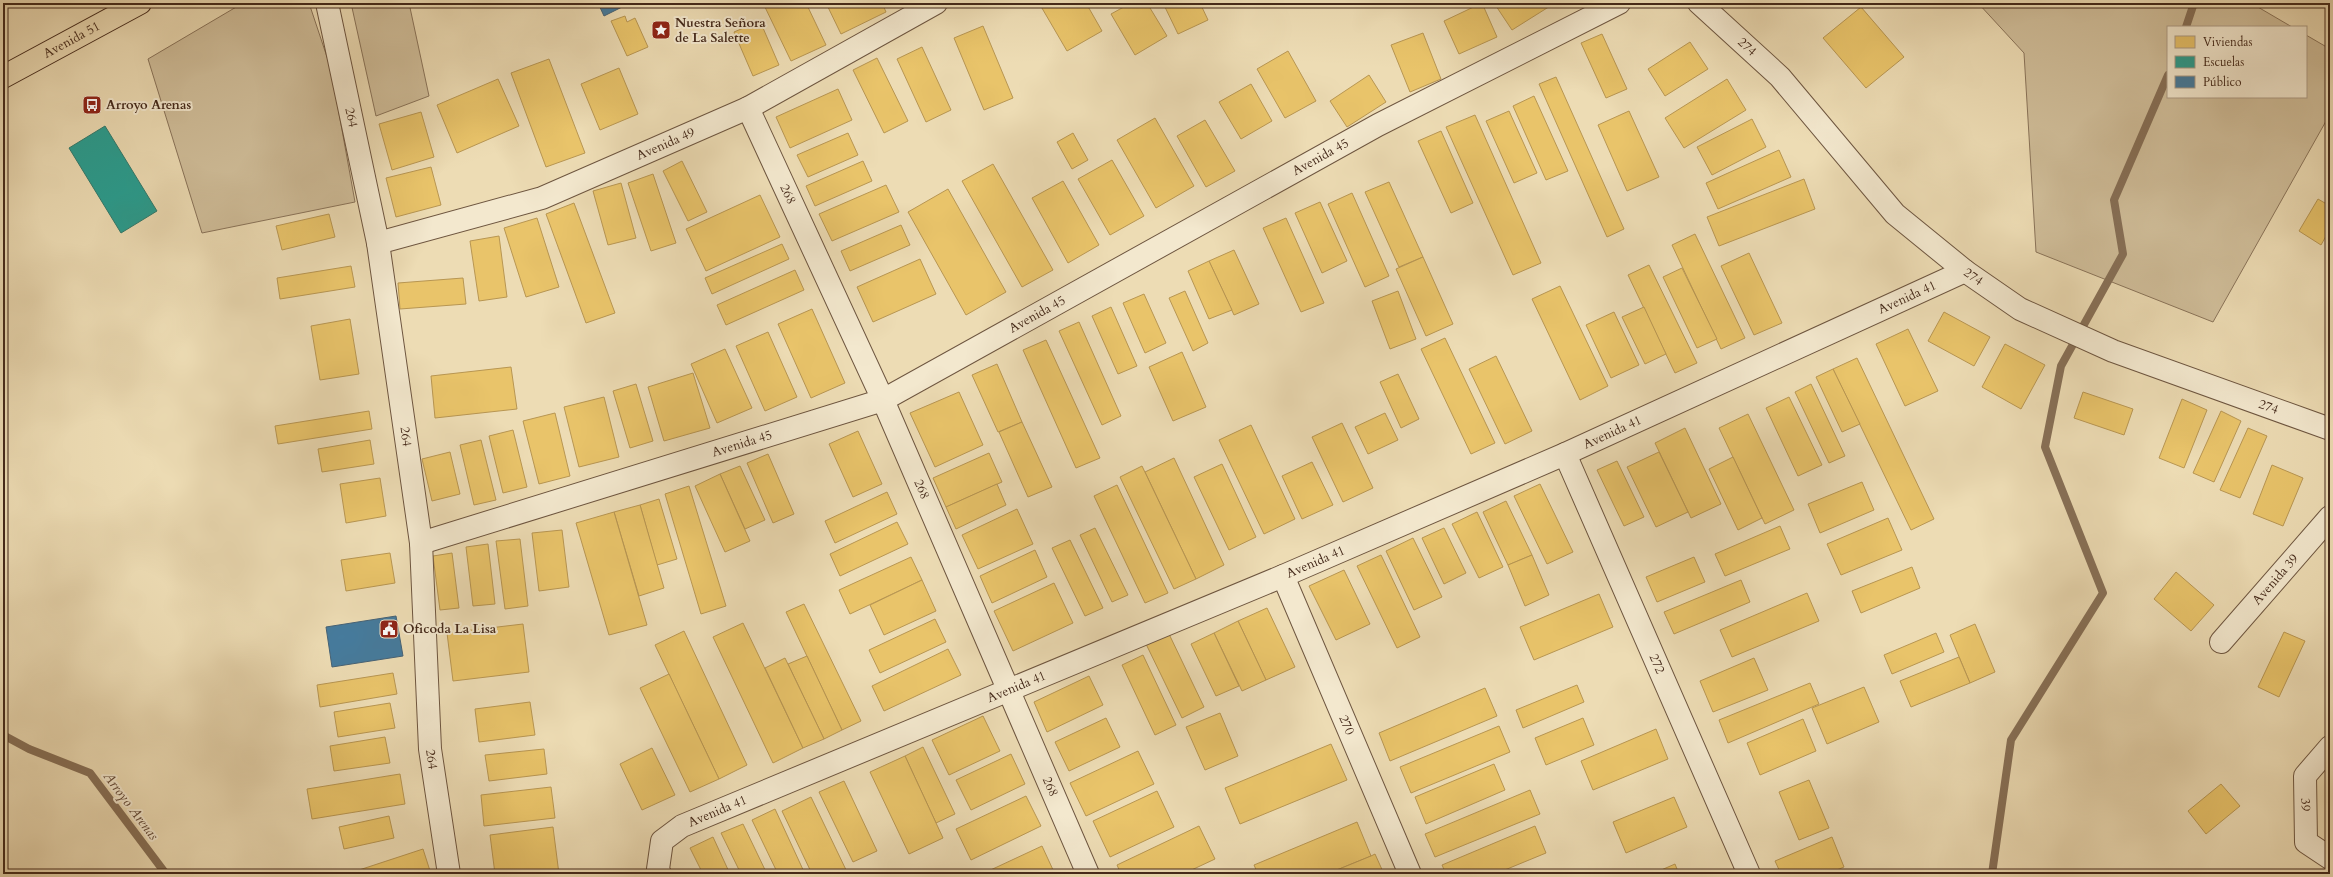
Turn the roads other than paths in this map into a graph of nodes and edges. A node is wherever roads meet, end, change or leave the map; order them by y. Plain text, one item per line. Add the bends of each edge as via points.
1 (140, 3) edge
2 (328, 3) edge
3 (936, 3) edge
4 (1619, 3) edge
5 (1699, 3) edge
6 (3, 77) edge
7 (748, 108) junction
8 (378, 243) junction
9 (1965, 271) junction
10 (883, 400) junction
11 (2330, 429) edge
12 (1565, 454) junction
13 (2330, 517) edge
14 (421, 544) junction
15 (1283, 576) junction
16 (2221, 642) dead end
17 (1008, 690) junction
18 (2330, 747) edge
19 (2330, 858) edge
20 (449, 874) edge
21 (660, 874) edge
22 (1088, 874) edge
23 (1410, 874) edge
24 (1748, 874) edge

1 - 6 main road, Avenida 51
2 - 8 street, 264
3 - 7 street, Avenida 49
4 - 10 street, Avenida 45 via 1378,125
5 - 9 street, 274 via 1780,77 1895,214
7 - 8 street, Avenida 49 via 542,198
7 - 10 street, 268
8 - 14 street, 264
9 - 11 street, 274 via 2020,309 2070,333
9 - 12 street, Avenida 41
10 - 14 street, Avenida 45
10 - 17 street, 268
12 - 15 street, Avenida 41
12 - 24 street, 272
13 - 16 street, Avenida 39
14 - 20 street, 264 via 430,749
15 - 17 street, Avenida 41
15 - 23 street, 270
17 - 21 street, Avenida 41 via 682,826 662,841 658,869
17 - 22 street, 268
18 - 19 street, 39 via 2306,776 2306,842

